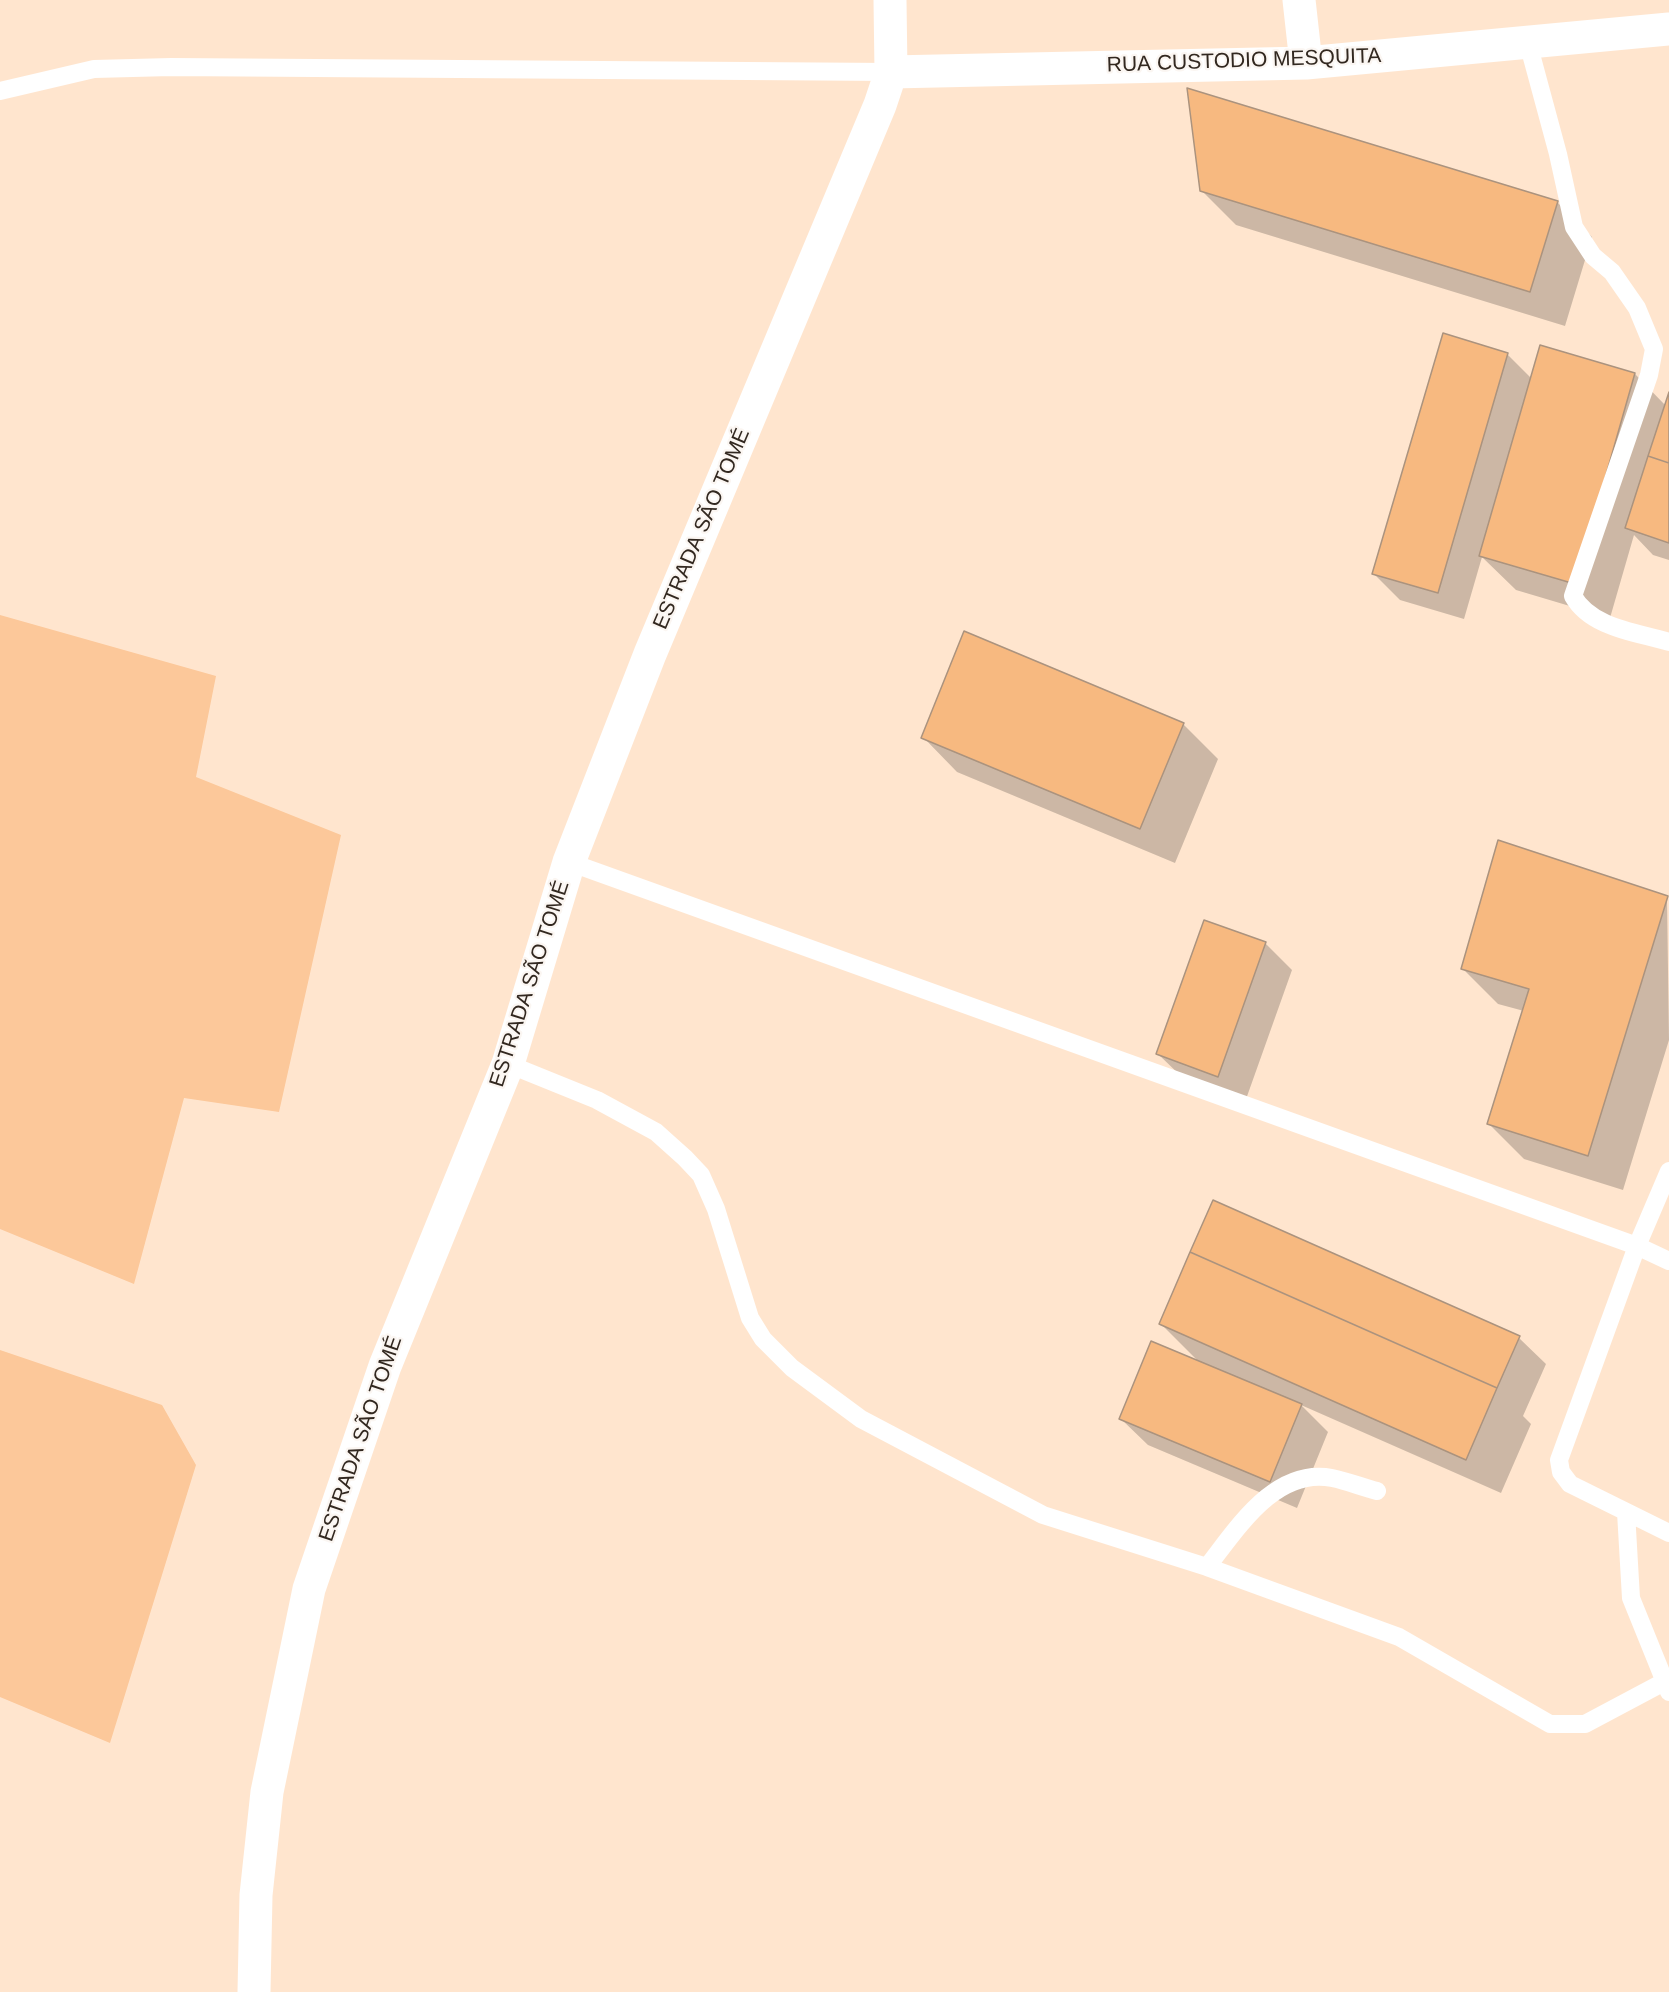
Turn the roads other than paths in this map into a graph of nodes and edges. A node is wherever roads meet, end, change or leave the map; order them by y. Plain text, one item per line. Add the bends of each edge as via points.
1 (890, 0) edge
2 (1299, 0) edge
3 (1669, 29) edge
4 (1527, 43) junction
5 (1306, 63) junction
6 (891, 72) junction
7 (0, 91) edge
8 (1669, 642) edge
9 (569, 862) junction
10 (508, 1064) junction
11 (1669, 1171) edge
12 (1637, 1246) junction
13 (1669, 1261) edge
14 (1377, 1491) dead end
15 (1626, 1512) junction
16 (1669, 1533) edge
17 (1207, 1567) junction
18 (1667, 1687) edge
19 (254, 1992) edge

1 - 6 street, ESTRADA SÃO TOMÉ
2 - 5 street
3 - 4 street, RUA CUSTODIO MESQUITA
4 - 5 street, RUA CUSTODIO MESQUITA
4 - 8 lane via 1574,227 1637,308 1654,349 1649,375 1573,596 1579,607 1602,622
5 - 6 street, RUA CUSTODIO MESQUITA
6 - 7 lane via 171,67 94,69
6 - 9 street, ESTRADA SÃO TOMÉ via 650,654
9 - 10 street, ESTRADA SÃO TOMÉ
9 - 12 lane
10 - 17 lane via 597,1100 656,1132 685,1158 701,1175 716,1209 750,1318 763,1339 792,1368 861,1419 1043,1515
10 - 19 street, ESTRADA SÃO TOMÉ via 385,1366 309,1589 267,1792 256,1895
11 - 12 lane
12 - 13 lane
12 - 15 lane via 1559,1460 1561,1472 1570,1484
14 - 17 lane via 1331,1478 1309,1478 1278,1489 1256,1506
15 - 16 lane
15 - 18 lane via 1631,1598
17 - 18 lane via 1399,1637 1550,1724 1585,1724

